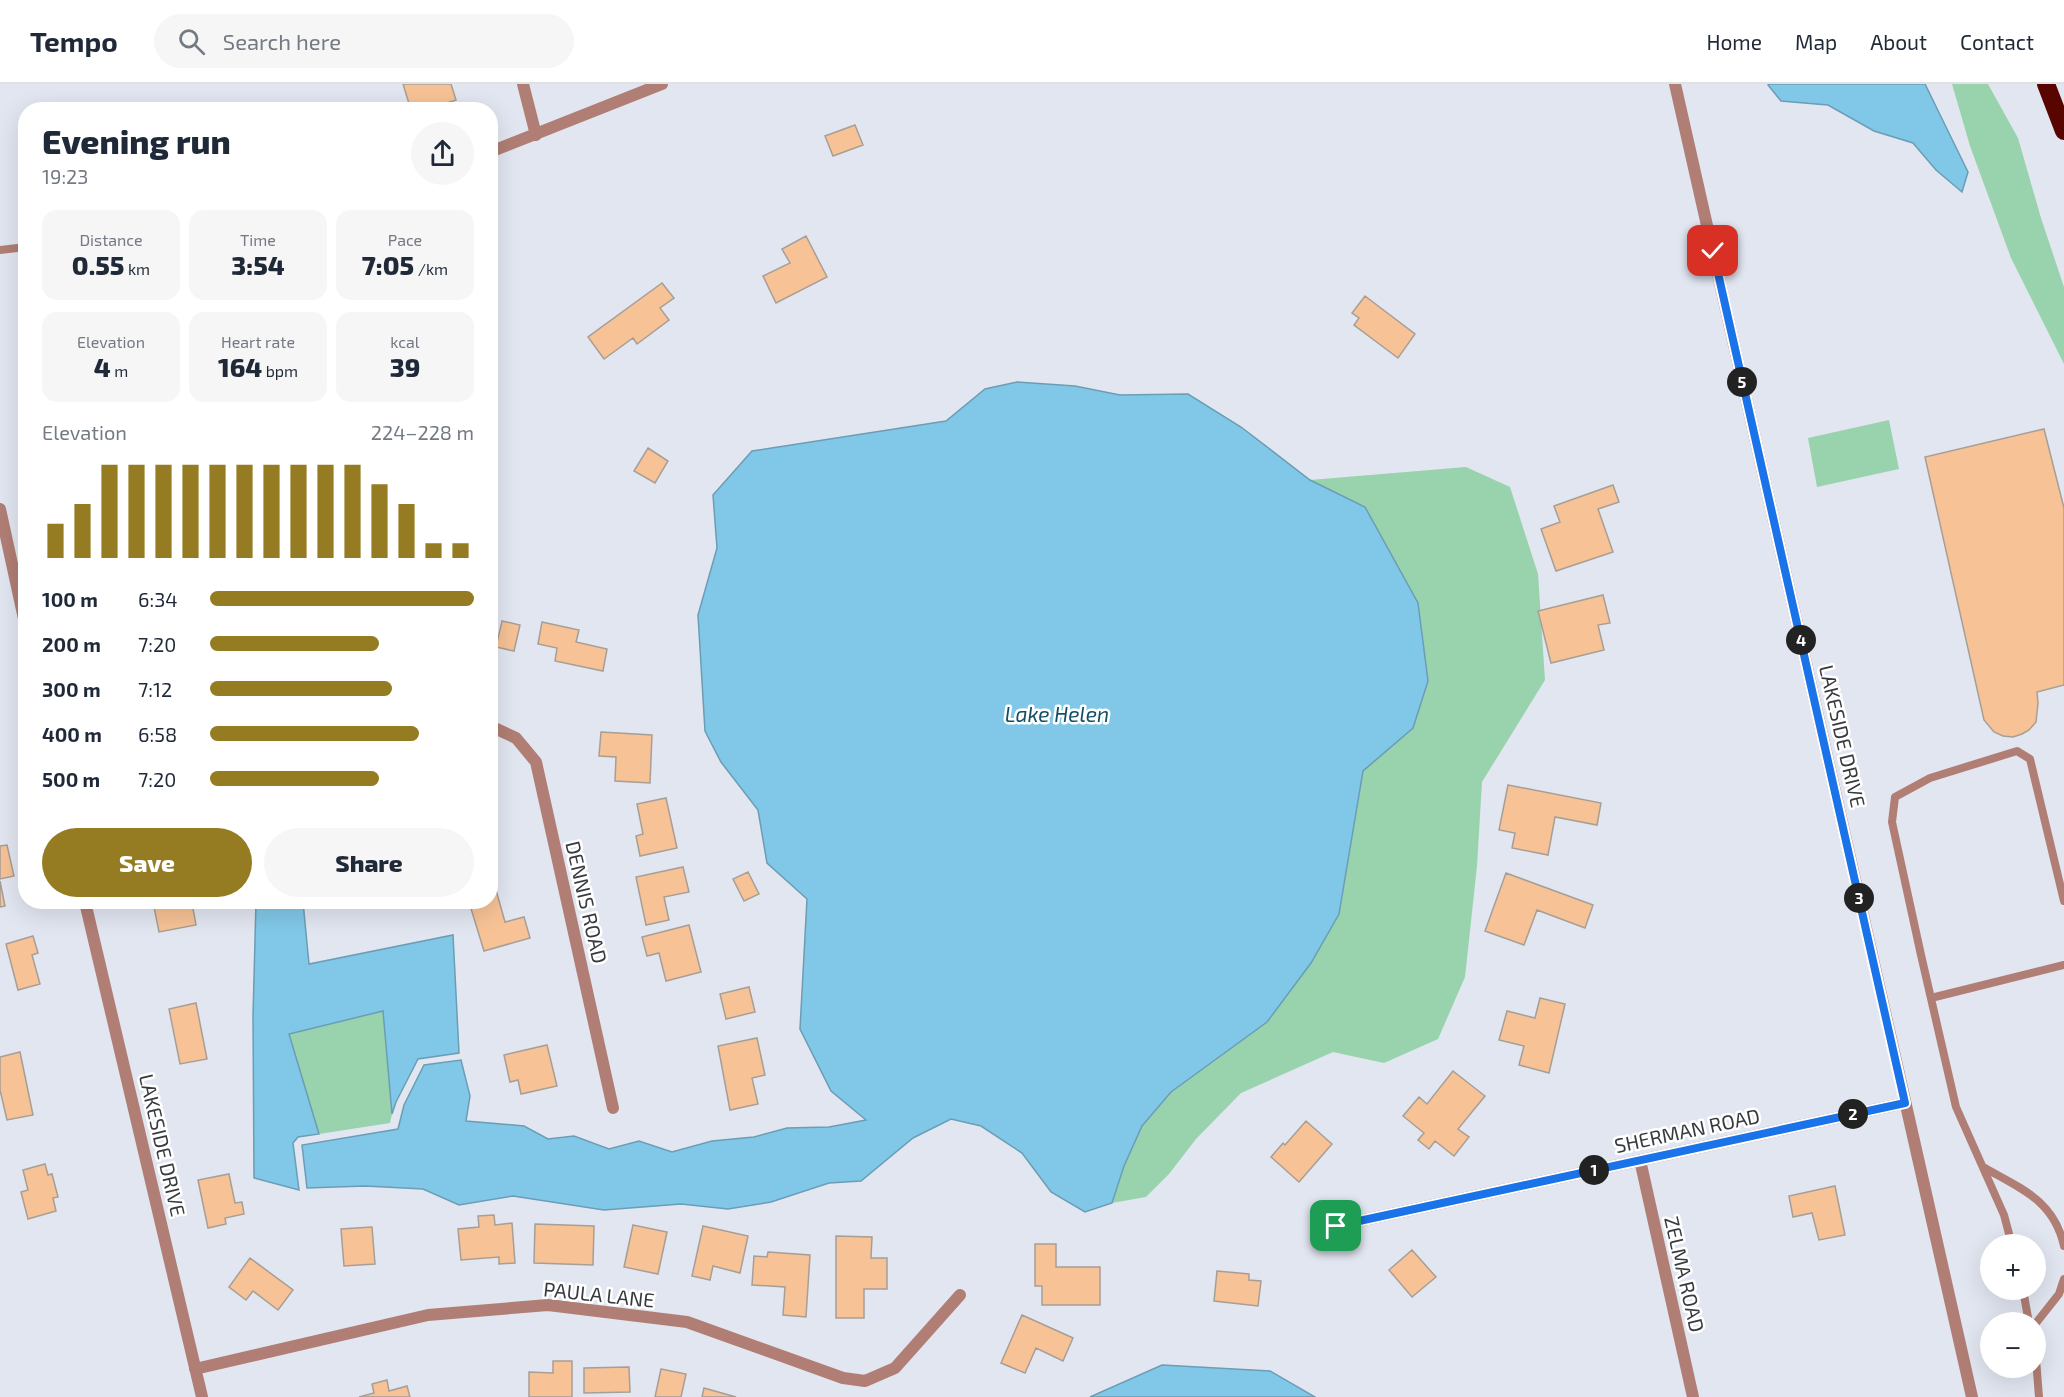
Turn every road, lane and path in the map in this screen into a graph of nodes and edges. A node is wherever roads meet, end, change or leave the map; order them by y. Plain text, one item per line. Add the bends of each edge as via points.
1 (523, 84) edge
2 (662, 84) edge
3 (1675, 84) edge
4 (2046, 84) edge
5 (2064, 131) edge
6 (536, 135) junction
7 (498, 149) edge
8 (18, 248) edge
9 (0, 250) edge
10 (0, 509) edge
11 (18, 591) edge
12 (498, 730) edge
13 (2064, 901) edge
14 (87, 909) edge
15 (2064, 965) edge
16 (1931, 998) junction
17 (1905, 1103) junction
18 (613, 1108) dead end
19 (1640, 1161) junction
20 (1983, 1166) junction
21 (1336, 1226) dead end
22 (2009, 1234) edge
23 (2064, 1246) edge
24 (2064, 1279) edge
25 (960, 1295) dead end
26 (2045, 1312) edge
27 (195, 1369) junction
28 (2038, 1378) edge
29 (202, 1397) edge
30 (1693, 1397) edge
31 (1972, 1397) edge
32 (2039, 1397) edge

1 - 6 street
2 - 6 street
3 - 17 street, LAKESIDE DRIVE
4 - 5 highway
6 - 7 street
8 - 9 lane
10 - 11 street
12 - 18 street, DENNIS ROAD via 516,738 536,762
13 - 16 lane via 2030,759 2017,751 1930,778 1895,797 1892,822
14 - 27 street, LAKESIDE DRIVE
15 - 16 lane
16 - 20 lane via 1956,1107
17 - 19 street, SHERMAN ROAD
17 - 31 street, LAKESIDE DRIVE
19 - 21 street, SHERMAN ROAD
19 - 30 street, ZELMA ROAD
20 - 22 lane
20 - 23 lane via 2041,1202 2054,1217
24 - 26 lane via 2059,1294
25 - 27 street, PAULA LANE via 895,1368 865,1381 843,1378 687,1322 548,1305 428,1315
27 - 29 street, LAKESIDE DRIVE
28 - 32 lane

